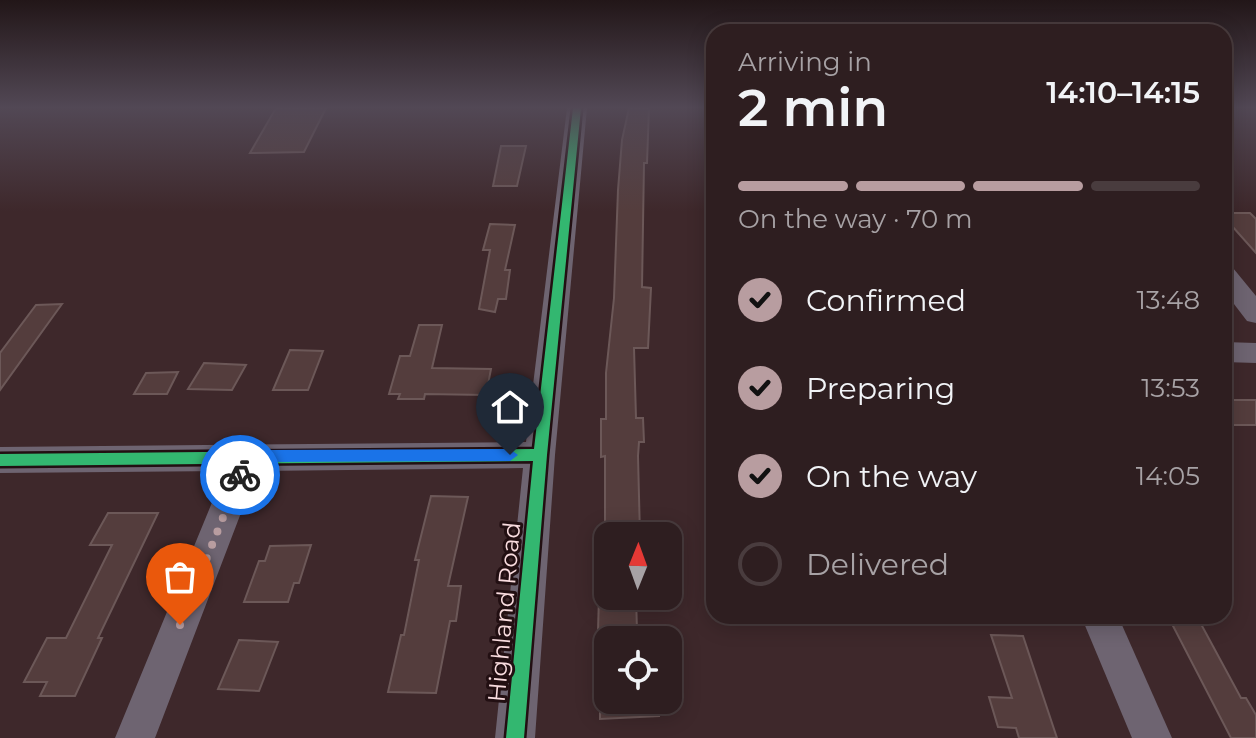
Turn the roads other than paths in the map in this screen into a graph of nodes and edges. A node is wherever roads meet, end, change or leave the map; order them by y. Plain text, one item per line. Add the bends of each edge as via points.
1 (573, 142) edge
2 (1232, 284) edge
3 (1256, 314) edge
4 (1232, 352) edge
5 (1256, 353) edge
6 (540, 455) junction
7 (247, 456) junction
8 (0, 460) edge
9 (1102, 624) edge
10 (135, 738) edge
11 (515, 738) edge
12 (1152, 738) edge

1 - 6 street, Highland Road
2 - 3 street
4 - 5 street
6 - 7 street
6 - 11 street, Highland Road
7 - 8 street
7 - 10 street
9 - 12 street

